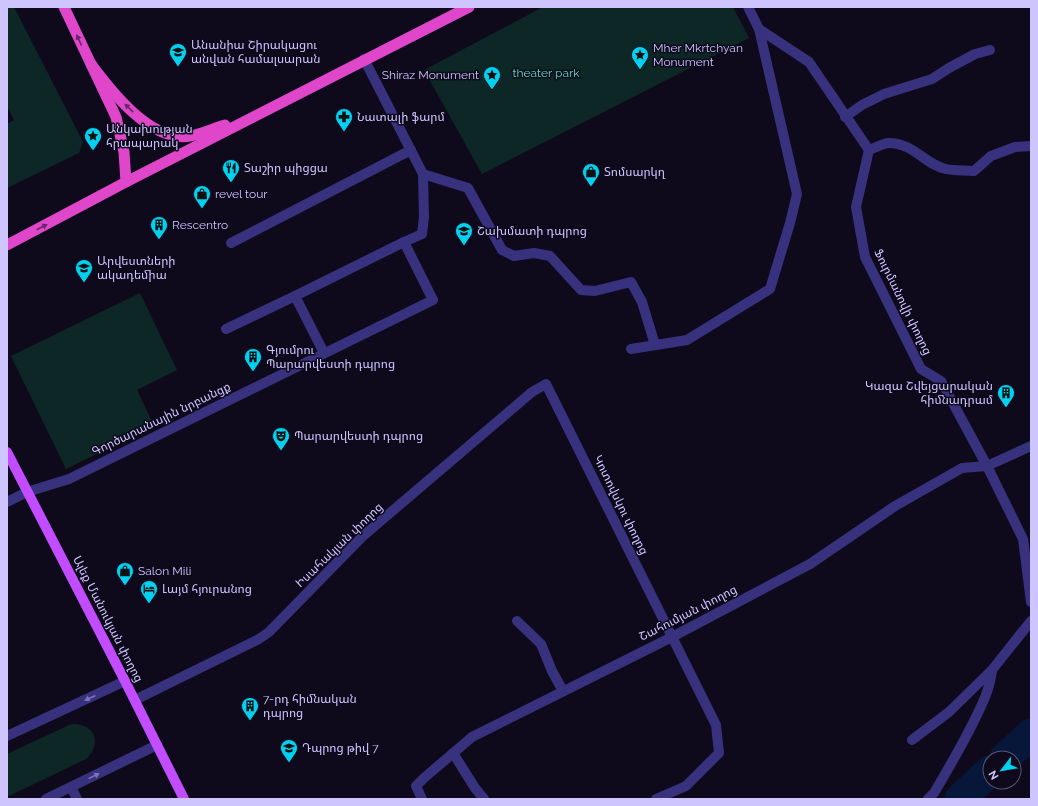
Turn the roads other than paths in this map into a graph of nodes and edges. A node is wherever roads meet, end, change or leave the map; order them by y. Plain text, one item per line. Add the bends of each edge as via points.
1 (64, 7) edge
2 (469, 7) edge
3 (748, 7) edge
4 (760, 29) junction
5 (990, 50) dead end
6 (364, 59) junction
7 (91, 64) junction
8 (254, 116) junction
9 (845, 117) junction
10 (1031, 146) edge
11 (412, 150) junction
12 (868, 150) junction
13 (423, 174) junction
14 (126, 182) junction
15 (10, 241) edge
16 (404, 242) junction
17 (231, 243) dead end
18 (295, 296) junction
19 (226, 329) dead end
20 (654, 345) junction
21 (631, 349) dead end
22 (324, 353) junction
23 (546, 384) joint
24 (1031, 446) edge
25 (7, 452) edge
26 (987, 466) junction
27 (27, 492) junction
28 (7, 502) edge
29 (1031, 602) edge
30 (517, 621) dead end
31 (1031, 621) edge
32 (672, 637) junction
33 (992, 670) junction
34 (125, 681) junction
35 (563, 691) junction
36 (135, 700) junction
37 (7, 736) edge
38 (912, 740) dead end
39 (157, 745) junction
40 (453, 752) junction
41 (71, 787) junction
42 (46, 799) edge
43 (77, 799) edge
44 (184, 799) edge
45 (422, 799) edge
46 (484, 799) edge
47 (656, 799) edge
48 (928, 799) edge

7 -> 1 highway
2 - 6 highway
3 - 4 street
4 - 9 street via 809,62
4 - 20 street via 797,194 770,289 687,340
5 - 9 street via 975,54 932,79 884,94
6 - 8 highway
6 - 11 street
8 -> 7 highway via 189,136 168,134 149,126 130,110
7 - 14 highway via 116,117 124,152
8 - 14 highway
9 - 12 street
10 - 12 street via 1016,147 991,156 974,171 945,169 903,145 888,143
11 - 13 street
11 - 17 street
12 - 26 street, Ֆուրմանովի փողոց via 856,207 865,257 921,369 941,382
13 - 16 street via 422,234
13 - 20 street via 468,188 502,250 514,256 534,253 550,256 581,290 595,291 631,282 642,302
15 -> 14 highway
16 - 18 street
16 - 22 street, Գործարանային նրբանցք via 433,300
18 - 19 street
18 - 22 street
20 - 21 street
22 - 27 street, Գործարանային նրբանցք via 69,479
23 - 32 street, Կոտովսկու փողոց
23 - 36 street, Իսահակյան փողոց via 532,392 363,536 269,632 252,643
24 - 26 street, Շահումյան փողոց
25 - 27 main road, Ալեք Մանուկյան փողոց
26 - 29 street, Ֆուրմանովի փողոց via 1023,539
26 - 32 street, Շահումյան փողոց via 962,468 895,506 810,564
27 - 28 street, Գործարանային նրբանցք
27 - 34 main road, Ալեք Մանուկյան փողոց
30 - 35 street via 541,644
31 - 33 street
32 - 35 street, Շահումյան փողոց
32 - 47 street, Կոտովսկու փողոց via 716,725 719,753 686,786
33 - 38 street via 949,712
33 - 48 street via 984,701 962,746
34 - 36 main road, Ալեք Մանուկյան փողոց
34 -> 37 street
35 - 40 street, Շահումյան փողոց via 472,737
36 - 39 main road, Ալեք Մանուկյան փողոց
41 -> 39 street
39 - 44 main road, Ալեք Մանուկյան փողոց
40 - 45 street, Շահումյան փողոց via 416,786
40 - 46 street
41 - 42 street
41 - 43 street

